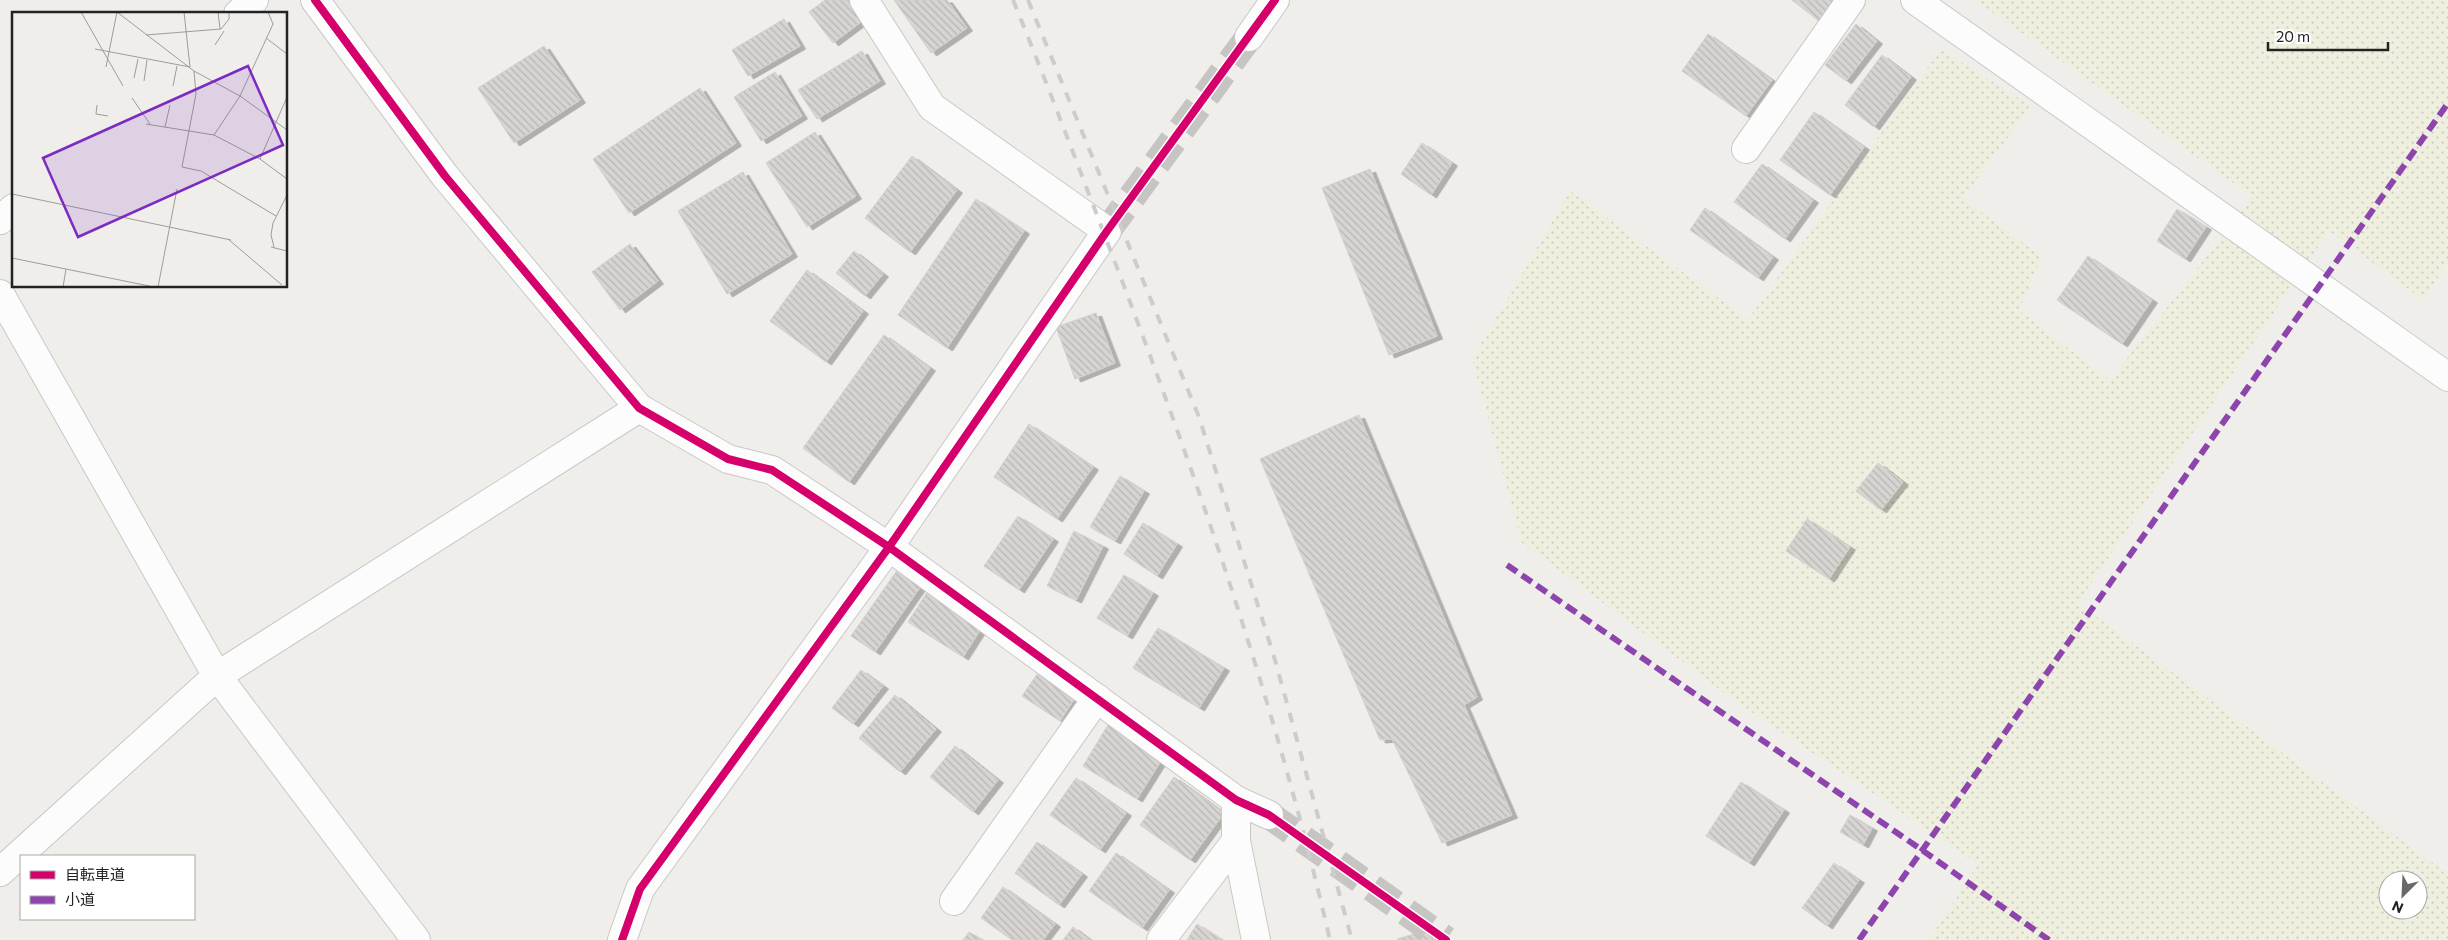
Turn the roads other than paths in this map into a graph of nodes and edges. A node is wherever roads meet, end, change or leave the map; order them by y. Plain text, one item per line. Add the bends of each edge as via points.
1 (254, 0) edge
2 (315, 0) edge
3 (864, 0) edge
4 (1275, 0) edge
5 (1851, 0) edge
6 (1915, 0) edge
7 (240, 12) edge
8 (1249, 37) tunnel mouth
9 (1746, 150) dead end
10 (12, 210) edge
11 (0, 220) edge
12 (0, 294) edge
13 (2448, 377) edge
14 (639, 408) junction
15 (889, 547) junction
16 (217, 676) junction
17 (1097, 698) junction
18 (1236, 800) junction
19 (1269, 815) tunnel mouth
20 (1236, 841) junction
21 (0, 872) edge
22 (954, 901) dead end
23 (416, 940) edge
24 (622, 940) edge
25 (1161, 940) edge
26 (1256, 940) edge

1 - 7 street
2 - 14 street via 445,176
3 - 15 street via 932,108 1107,231
4 - 8 street
5 - 9 street
6 - 13 street
10 - 11 street
12 - 16 street
14 - 15 street via 728,459 772,470
14 - 16 street
15 - 17 street
15 - 24 street via 640,888
16 - 21 street
16 - 23 street
17 - 18 street
17 - 22 street
18 - 19 street
18 - 20 street
20 - 25 street
20 - 26 street

